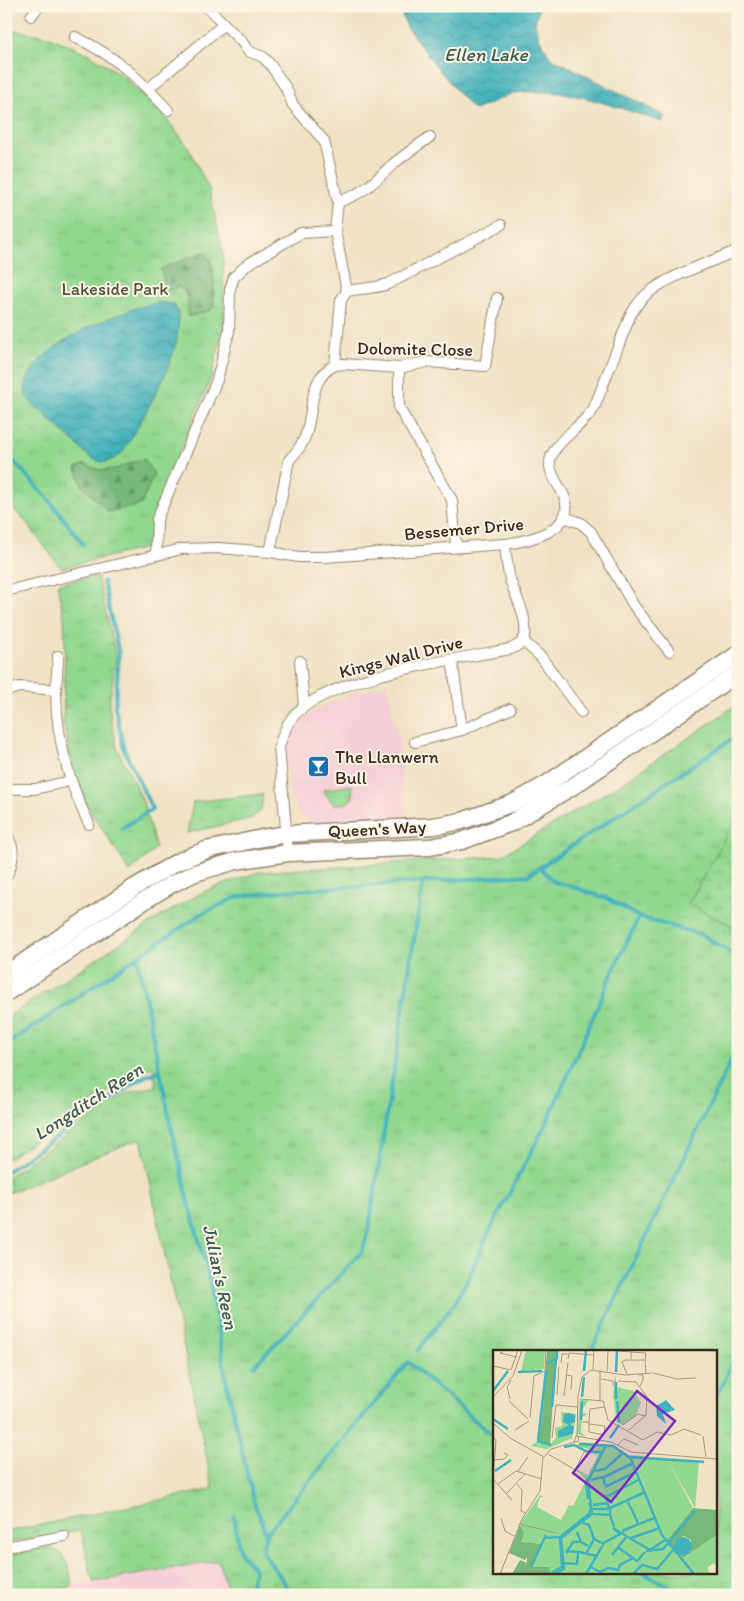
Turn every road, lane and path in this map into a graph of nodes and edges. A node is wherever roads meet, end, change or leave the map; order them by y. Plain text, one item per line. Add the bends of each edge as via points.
1 (39, 6) edge
2 (206, 6) edge
3 (31, 16) dead end
4 (224, 24) junction
5 (76, 37) dead end
6 (148, 89) junction
7 (168, 110) dead end
8 (430, 137) dead end
9 (338, 202) junction
10 (500, 225) dead end
11 (335, 230) junction
12 (738, 250) edge
13 (347, 291) junction
14 (498, 298) dead end
15 (335, 365) junction
16 (399, 368) junction
17 (564, 517) junction
18 (505, 544) junction
19 (456, 546) junction
20 (270, 552) junction
21 (156, 555) junction
22 (6, 591) edge
23 (523, 641) junction
24 (669, 651) dead end
25 (738, 654) edge
26 (58, 656) dead end
27 (452, 660) junction
28 (300, 661) dead end
29 (738, 673) edge
30 (56, 690) junction
31 (6, 691) edge
32 (304, 706) junction
33 (510, 709) dead end
34 (581, 712) dead end
35 (462, 730) junction
36 (414, 742) dead end
37 (70, 780) junction
38 (6, 789) edge
39 (89, 824) dead end
40 (6, 834) edge
41 (287, 834) junction
42 (288, 852) junction
43 (6, 877) edge
44 (6, 974) edge
45 (6, 993) edge
46 (64, 1536) dead end
47 (6, 1547) edge

1 - 3 street
2 - 4 street
4 - 6 street
4 - 9 street via 248,51 270,64 293,105 324,141
5 - 6 street via 112,56
6 - 7 street
8 - 9 street via 366,190
9 - 11 street
10 - 13 street via 388,284
11 - 13 street
11 - 21 street via 301,234 248,264 234,277 230,289 229,331 218,380 158,519
12 - 17 street via 662,284 637,304 594,408 566,436 549,462 566,502
13 - 15 street via 341,300
14 - 16 street, Dolomite Close via 485,366 427,362
15 - 16 street, Dolomite Close
15 - 20 street via 319,379 306,435 289,460
16 - 19 street via 399,408 452,500
17 - 18 street, Bessemer Drive via 555,527 534,538
17 - 24 street via 581,523 591,532 629,599
18 - 19 street, Bessemer Drive
18 - 23 street via 511,579 523,617
19 - 20 street, Bessemer Drive via 325,557
20 - 21 street, Bessemer Drive via 199,548
21 - 22 street, Bessemer Drive
23 - 27 street, Kings Wall Drive via 511,649
23 - 34 street via 541,657
25 - 41 main road, Queen's Way via 545,785 513,803 462,821 434,826
26 - 30 street
27 - 32 street, Kings Wall Drive via 354,682
27 - 35 street
28 - 32 street
29 - 42 main road, Queen's Way via 575,785 511,823 487,833 430,848
30 - 31 street via 20,687
30 - 37 street
32 - 41 street, Kings Wall Drive via 292,718 279,747
33 - 35 street
35 - 36 street
37 - 38 street via 35,789
37 - 39 street
40 - 43 street via 14,852
41 - 42 street, Kings Wall Drive
41 - 44 main road, Queen's Way via 206,850 177,862
42 - 45 main road, Queen's Way via 221,865 172,884
46 - 47 street

